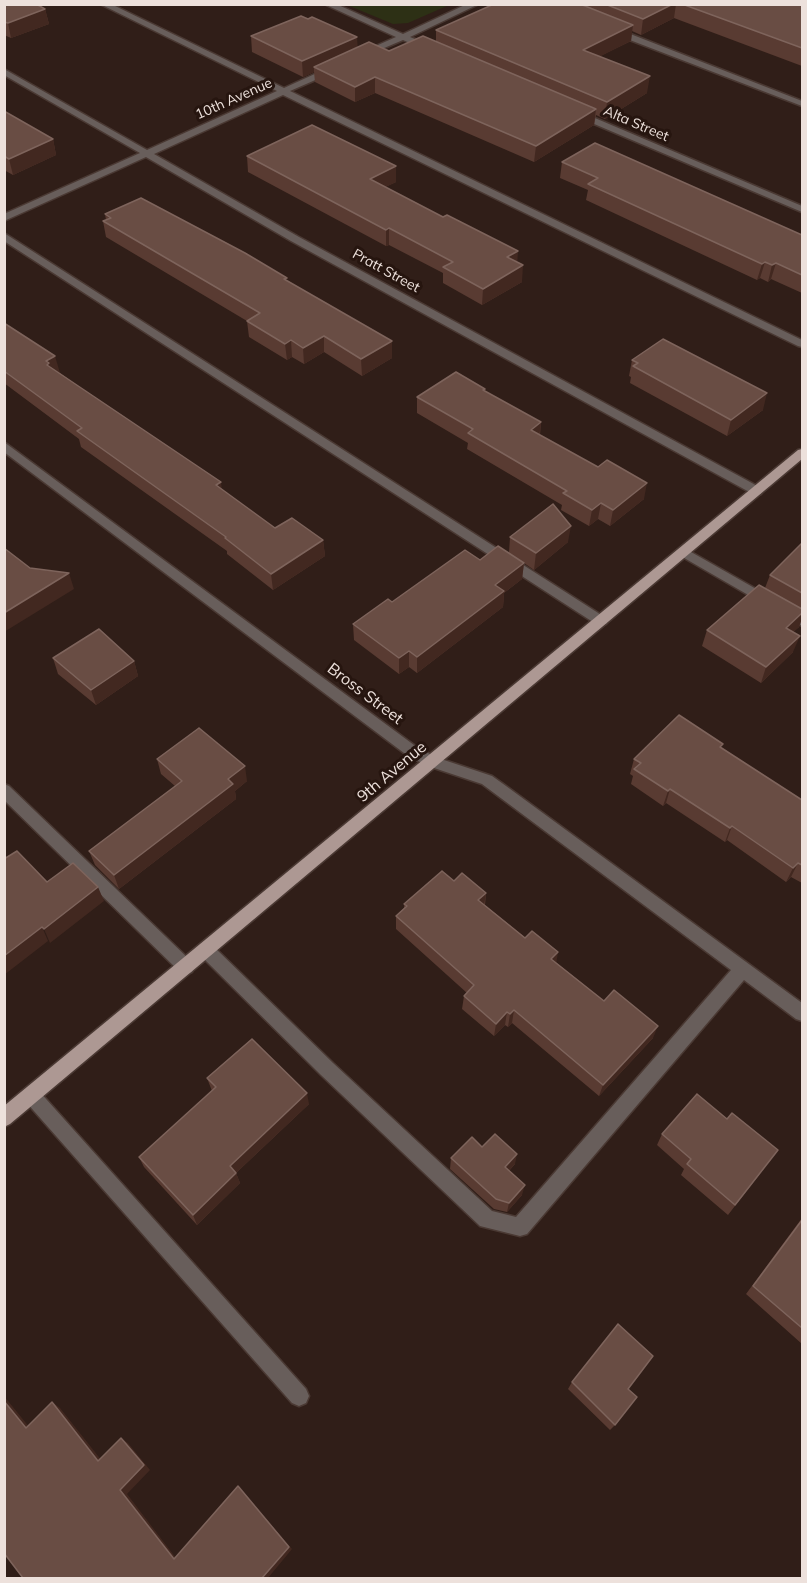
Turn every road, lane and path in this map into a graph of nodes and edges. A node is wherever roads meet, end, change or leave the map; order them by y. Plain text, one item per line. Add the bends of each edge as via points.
1 (104, 4) edge
2 (328, 4) edge
3 (475, 4) edge
4 (603, 26) edge
5 (403, 37) junction
6 (436, 51) edge
7 (353, 60) edge
8 (343, 64) edge
9 (4, 71) edge
10 (283, 92) junction
11 (802, 104) edge
12 (565, 108) edge
13 (146, 153) junction
14 (802, 209) edge
15 (4, 218) edge
16 (4, 236) edge
17 (802, 344) edge
18 (4, 446) edge
19 (802, 453) edge
20 (757, 491) junction
21 (684, 552) junction
22 (601, 621) junction
23 (802, 621) edge
24 (433, 762) junction
25 (4, 790) edge
26 (206, 950) junction
27 (186, 967) junction
28 (743, 969) junction
29 (802, 1013) edge
30 (32, 1096) junction
31 (4, 1118) edge
32 (300, 1396) dead end

1 - 10 street
2 - 5 street
3 - 5 street
4 - 11 street
5 - 6 street
5 - 7 street
8 - 10 street, 10th Avenue
9 - 13 street, Pratt Street
10 - 13 street, 10th Avenue
10 - 17 street
12 - 14 street, Alta Street
13 - 15 street, 10th Avenue
13 - 20 street, Pratt Street via 295,239
16 - 22 street
18 - 24 street, Bross Street via 413,752
19 - 20 main road, 9th Avenue
20 - 21 main road, 9th Avenue
21 - 22 main road, 9th Avenue
21 - 23 street
22 - 24 main road, 9th Avenue
24 - 26 main road, 9th Avenue
24 - 28 street, Bross Street via 487,780
25 - 27 street
26 - 27 main road, 9th Avenue
26 - 28 street via 487,1219 520,1227
27 - 30 main road, 9th Avenue
28 - 29 street, Bross Street
30 - 31 main road, 9th Avenue
30 - 32 street

